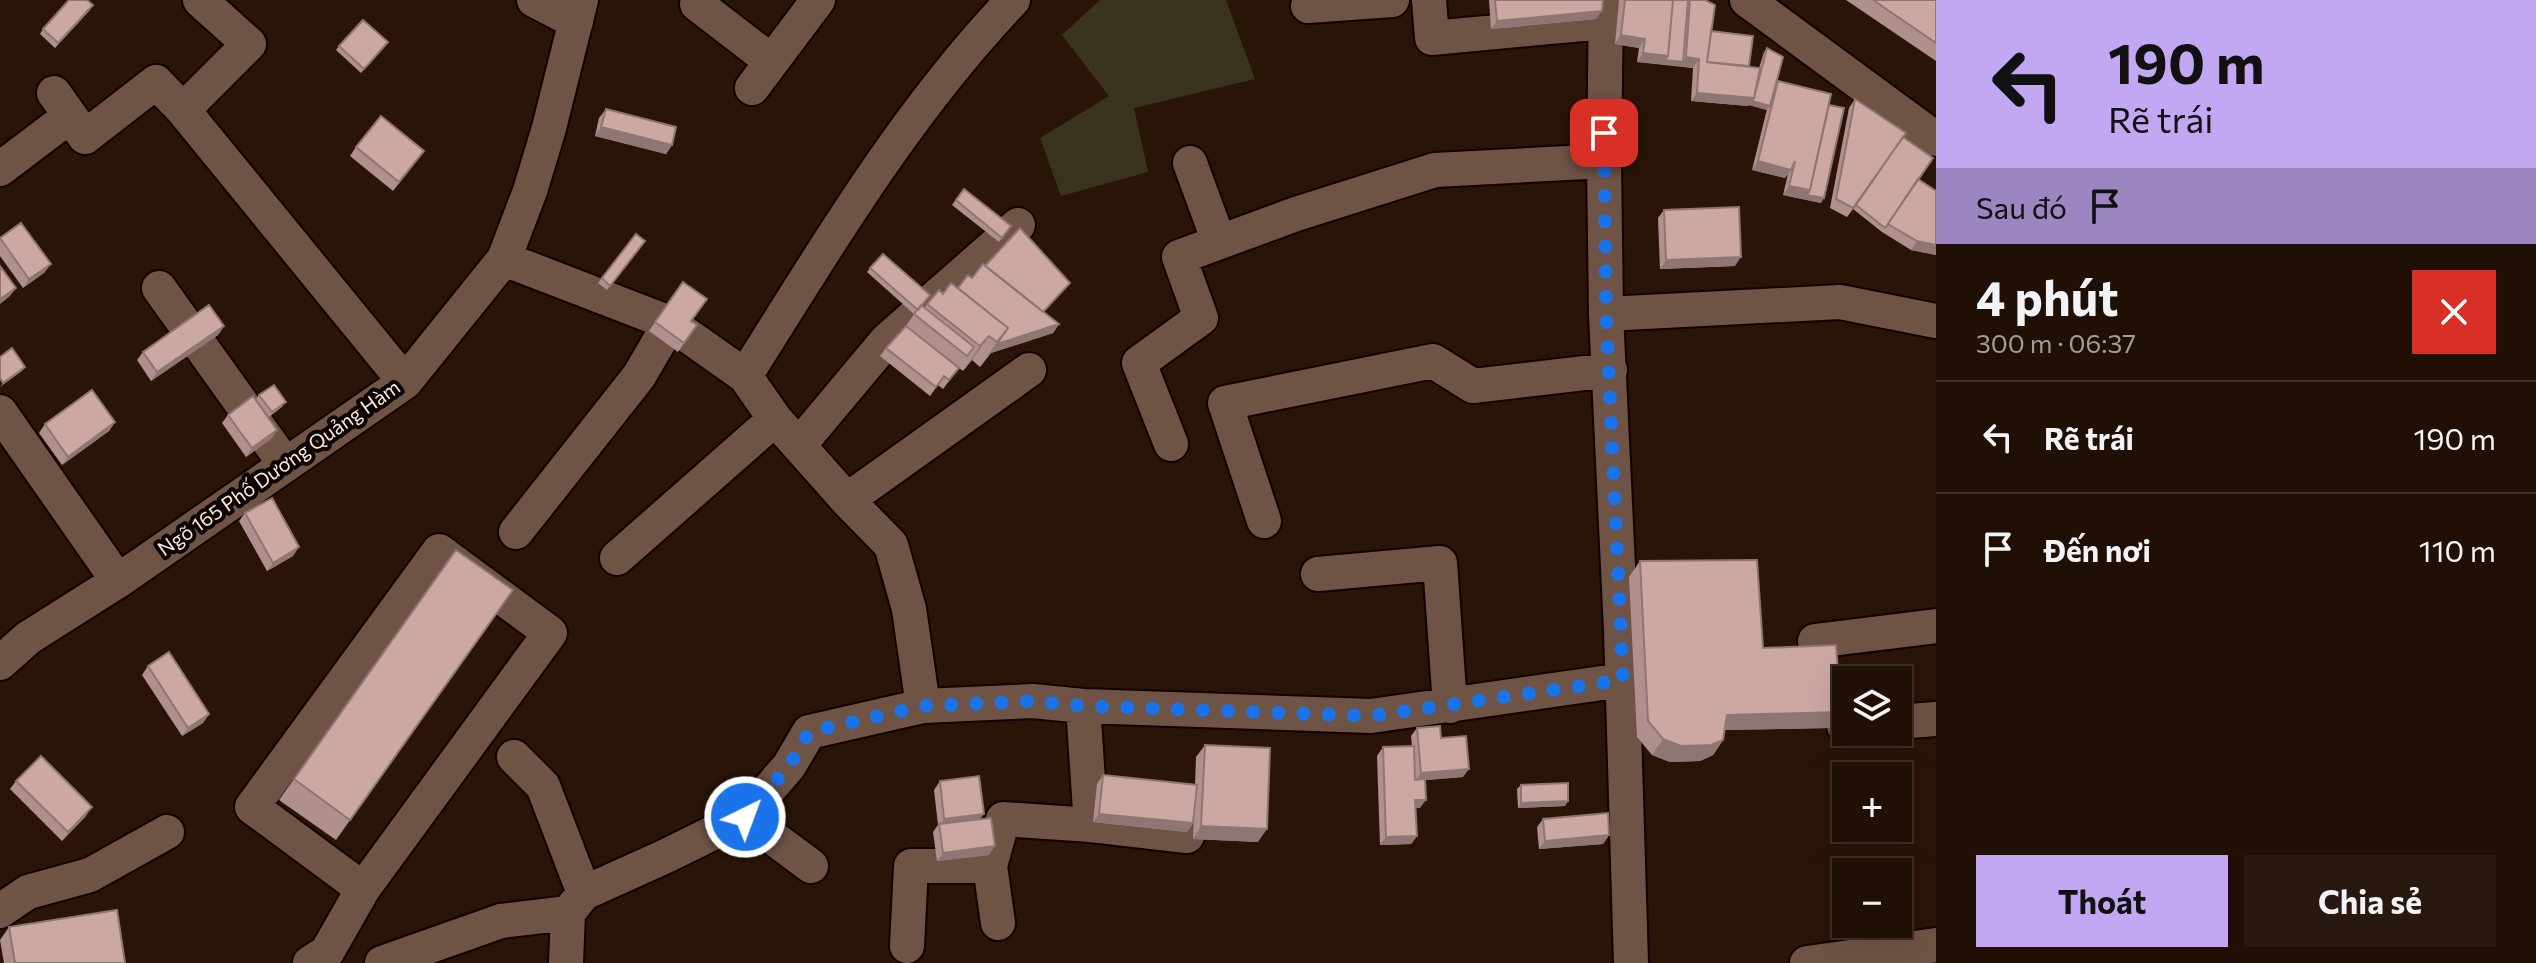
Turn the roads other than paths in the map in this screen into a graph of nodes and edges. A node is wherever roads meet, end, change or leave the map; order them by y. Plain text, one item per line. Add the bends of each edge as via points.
1 (200, 0) edge
2 (534, 0) edge
3 (818, 0) edge
4 (1013, 0) edge
5 (1392, 0) edge
6 (1429, 0) edge
7 (1747, 0) edge
8 (697, 4) dead end
9 (1308, 6) dead end
10 (579, 11) edge
11 (1605, 11) edge
12 (183, 110) junction
13 (1936, 139) edge
14 (1604, 161) junction
15 (1190, 163) dead end
16 (0, 169) edge
17 (1018, 225) edge
18 (1219, 242) junction
19 (504, 259) junction
20 (159, 288) dead end
21 (1606, 314) junction
22 (1936, 321) edge
23 (670, 323) junction
24 (1029, 370) dead end
25 (1610, 370) junction
26 (745, 376) junction
27 (405, 382) junction
28 (0, 412) edge
29 (775, 419) junction
30 (800, 444) junction
31 (1171, 444) dead end
32 (285, 464) junction
33 (847, 500) junction
34 (1264, 521) dead end
35 (516, 532) dead end
36 (617, 558) dead end
37 (1318, 574) dead end
38 (118, 581) junction
39 (1936, 626) edge
40 (1815, 641) dead end
41 (0, 663) edge
42 (1623, 680) junction
43 (923, 706) junction
44 (1083, 706) junction
45 (1450, 706) junction
46 (1936, 719) edge
47 (1912, 721) edge
48 (514, 757) dead end
49 (745, 817) junction
50 (1091, 825) junction
51 (167, 832) dead end
52 (1187, 836) edge
53 (811, 866) dead end
54 (990, 866) junction
55 (363, 889) junction
56 (576, 903) junction
57 (0, 911) edge
58 (998, 923) dead end
59 (1936, 945) edge
60 (907, 946) dead end
61 (310, 963) edge
62 (382, 963) edge
63 (566, 963) edge
64 (1631, 963) edge
65 (1807, 963) edge

1 - 12 street via 249,44
2 - 10 street
3 - 8 street via 761,74
4 - 26 street via 968,47 867,182
5 - 9 street
6 - 11 street via 1432,38
7 - 13 street
10 - 19 street, Ngõ 165 Phố Dương Quảng Hàm via 530,191
11 - 14 street
12 - 16 street via 156,82 85,137 62,104
12 - 27 street
14 - 18 street via 1435,170
14 - 21 street
15 - 18 street
17 - 30 street via 887,340
18 - 31 street via 1179,257 1201,318 1139,363
19 - 23 street
19 - 27 street, Ngõ 165 Phố Dương Quảng Hàm
20 - 32 street
21 - 22 street via 1840,302
21 - 25 street
23 - 26 street
23 - 35 street via 639,376
24 - 33 street
25 - 34 street via 1473,386 1433,361 1225,403
25 - 42 street
26 - 29 street
27 - 32 street, Ngõ 165 Phố Dương Quảng Hàm
28 - 38 street
29 - 30 street
29 - 36 street
30 - 33 street
32 - 38 street, Ngõ 165 Phố Dương Quảng Hàm
33 - 43 street via 891,545 909,609
37 - 45 street via 1440,563
38 - 41 street, Ngõ 165 Phố Dương Quảng Hàm via 28,638
39 - 40 street
42 - 45 street
42 - 64 street
43 - 44 street via 1033,701
43 - 49 street via 809,732 789,766
44 - 45 street via 1371,716
44 - 50 street
46 - 47 street
48 - 56 street via 543,786
49 - 53 street
49 - 56 street
50 - 52 street
50 - 54 street via 1003,819
51 - 57 street via 90,875 28,892
54 - 58 street
54 - 60 street via 911,866
55 - 55 street via 550,633 439,551 252,807
55 - 61 street via 327,952
56 - 62 street via 501,921
56 - 63 street
59 - 65 street

